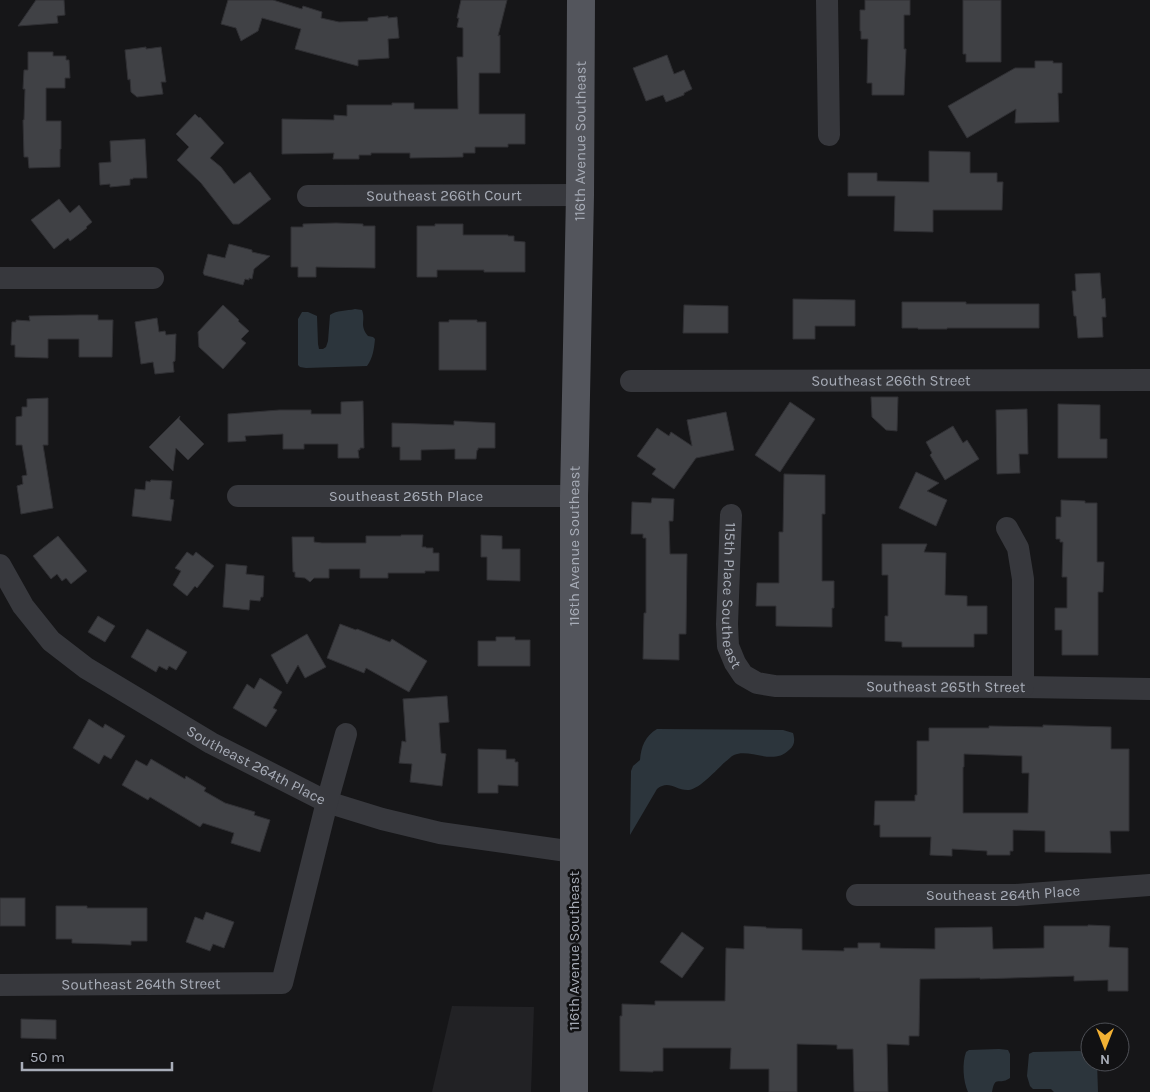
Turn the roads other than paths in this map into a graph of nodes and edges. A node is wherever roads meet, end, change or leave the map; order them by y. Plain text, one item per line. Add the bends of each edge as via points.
1 (581, 0) edge
2 (827, 0) edge
3 (829, 135) dead end
4 (580, 195) junction
5 (308, 196) dead end
6 (0, 278) edge
7 (153, 278) dead end
8 (631, 380) dead end
9 (1150, 380) edge
10 (238, 496) dead end
11 (574, 496) junction
12 (731, 515) dead end
13 (1006, 528) dead end
14 (0, 565) edge
15 (743, 675) joint
16 (1023, 687) junction
17 (1150, 689) edge
18 (346, 734) dead end
19 (327, 802) junction
20 (574, 852) junction
21 (1150, 885) edge
22 (857, 895) dead end
23 (0, 985) edge
24 (574, 1092) edge

1 - 4 main road, 116th Avenue Southeast
2 - 3 street
4 - 5 street, Southeast 266th Court
4 - 11 main road, 116th Avenue Southeast
6 - 7 street
8 - 9 street, Southeast 266th Street
10 - 11 street, Southeast 265th Place
11 - 20 main road, 116th Avenue Southeast
12 - 15 street, 115th Place Southeast via 726,624 728,646
13 - 16 street via 1018,548 1022,579
14 - 19 street, Southeast 264th Place via 23,606 52,641 86,668 211,743
15 - 16 street, Southeast 265th Street via 757,683 775,686
16 - 17 street, Southeast 265th Street
18 - 19 street
19 - 20 street, Southeast 264th Place via 382,820 440,833
19 - 23 street, Southeast 264th Street via 282,983
20 - 24 main road, 116th Avenue Southeast
21 - 22 street, Southeast 264th Place via 1016,895

